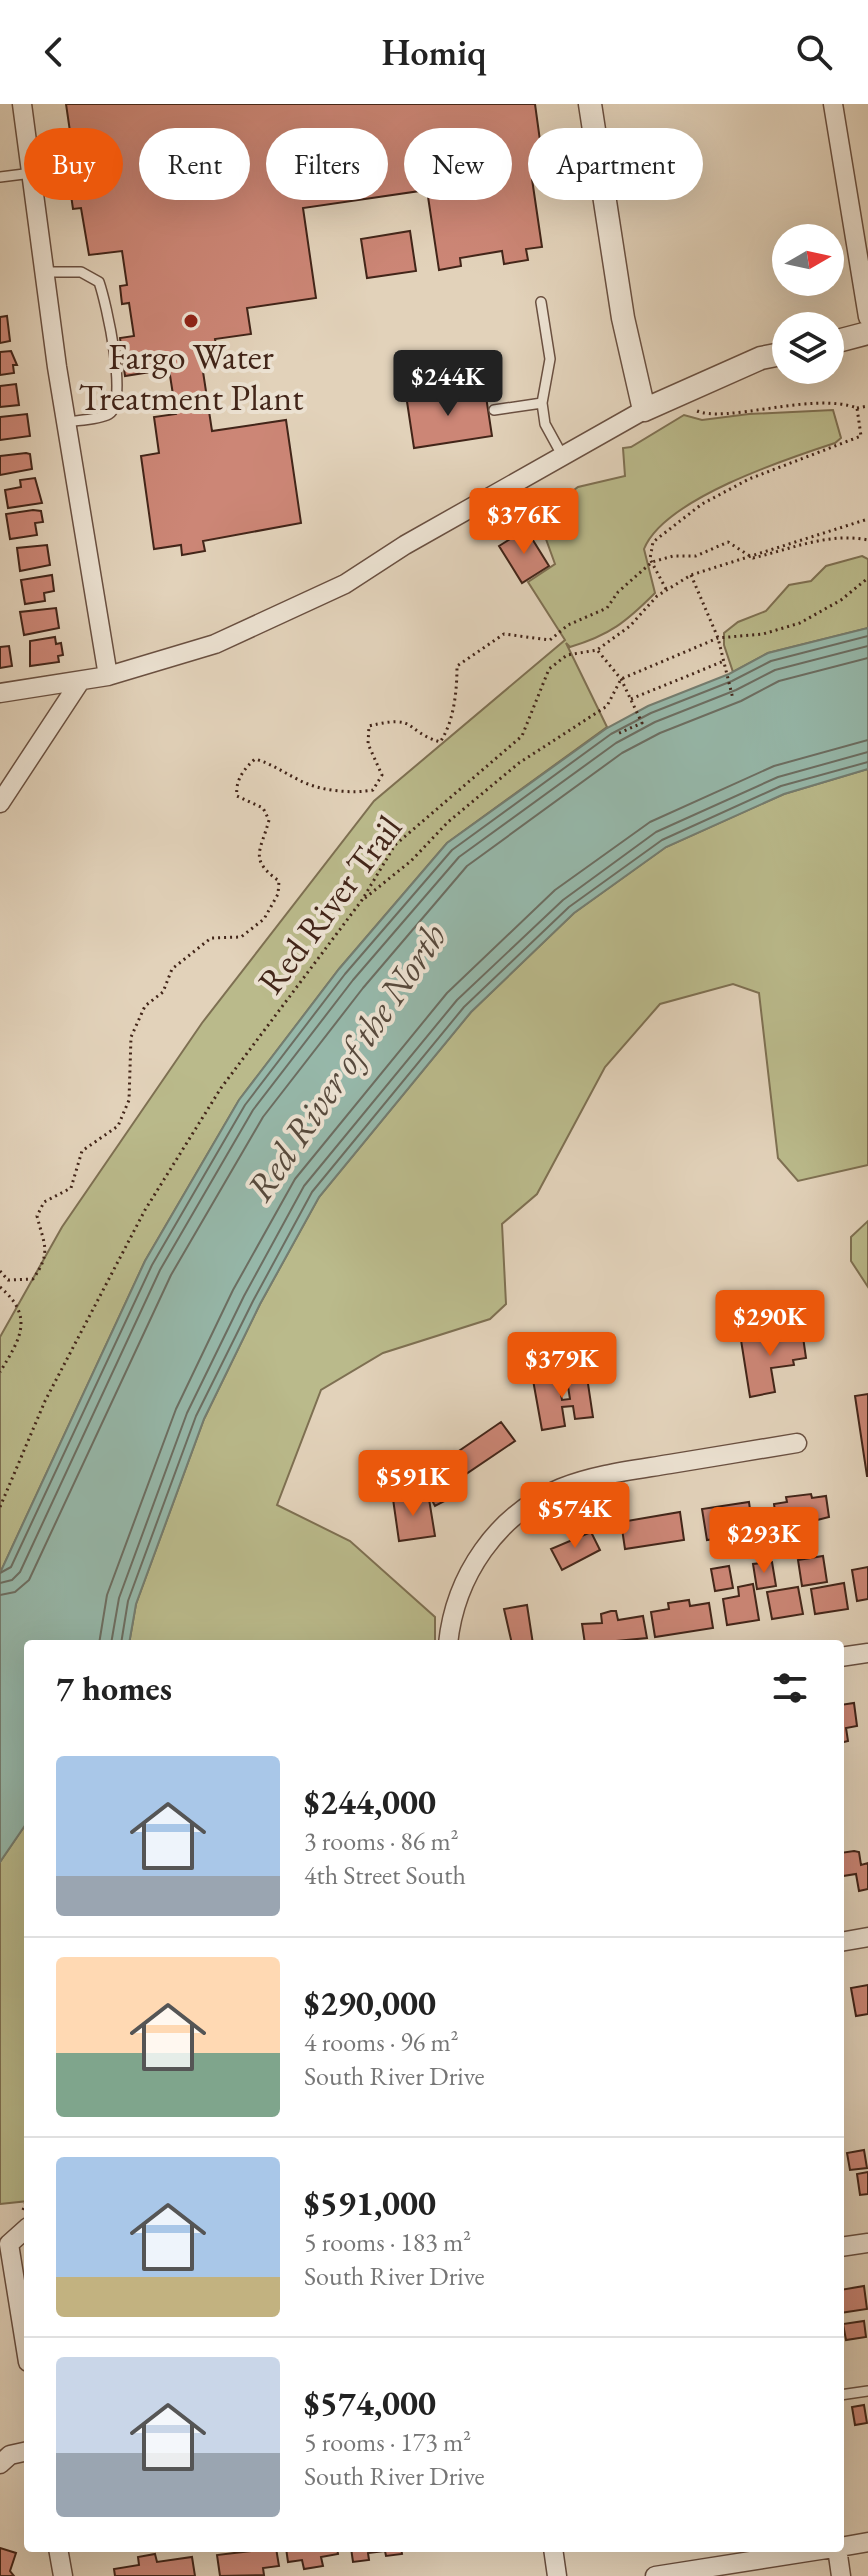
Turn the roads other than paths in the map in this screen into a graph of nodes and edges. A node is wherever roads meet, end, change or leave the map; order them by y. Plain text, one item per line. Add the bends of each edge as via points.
1 (22, 104) edge
2 (590, 104) edge
3 (833, 104) edge
4 (25, 128) edge
5 (24, 174) edge
6 (0, 177) edge
7 (36, 200) edge
8 (45, 272) junction
9 (541, 302) dead end
10 (868, 317) edge
11 (868, 333) edge
12 (844, 339) edge
13 (772, 356) edge
14 (542, 403) junction
15 (494, 410) dead end
16 (644, 410) junction
17 (66, 422) junction
18 (562, 455) junction
19 (108, 676) junction
20 (79, 683) junction
21 (0, 693) edge
22 (0, 803) edge
23 (797, 1443) dead end
24 (448, 1640) edge
25 (868, 1653) edge
26 (844, 1656) edge
27 (868, 1937) edge
28 (844, 1941) edge
29 (24, 2231) edge
30 (868, 2243) edge
31 (844, 2246) edge
32 (24, 2337) edge
33 (868, 2391) edge
34 (844, 2394) edge
35 (24, 2452) edge
36 (0, 2464) edge
37 (868, 2542) edge
38 (844, 2547) edge
39 (59, 2552) edge
40 (554, 2552) edge
41 (811, 2552) edge
42 (838, 2552) edge
43 (63, 2576) edge
44 (557, 2576) edge
45 (655, 2576) edge
46 (841, 2576) edge

1 - 4 street
2 - 16 street via 623,318
3 - 10 street
5 - 6 lane
7 - 8 street
8 - 17 street
8 - 17 lane via 81,272 99,282 118,388 109,414
9 - 14 lane via 550,359
11 - 12 street
13 - 16 street
14 - 15 lane
14 - 18 lane via 545,424
16 - 18 street
17 - 19 street
18 - 19 street via 345,584 215,644
19 - 20 street
20 - 21 street
20 - 22 street
23 - 24 street via 600,1476 561,1488 519,1510 476,1561 451,1618
25 - 26 street
27 - 28 street
29 - 32 street via 9,2244
30 - 31 street
33 - 34 lane
35 - 36 street
37 - 38 street
39 - 43 street
40 - 44 street
41 - 45 street
42 - 46 street

